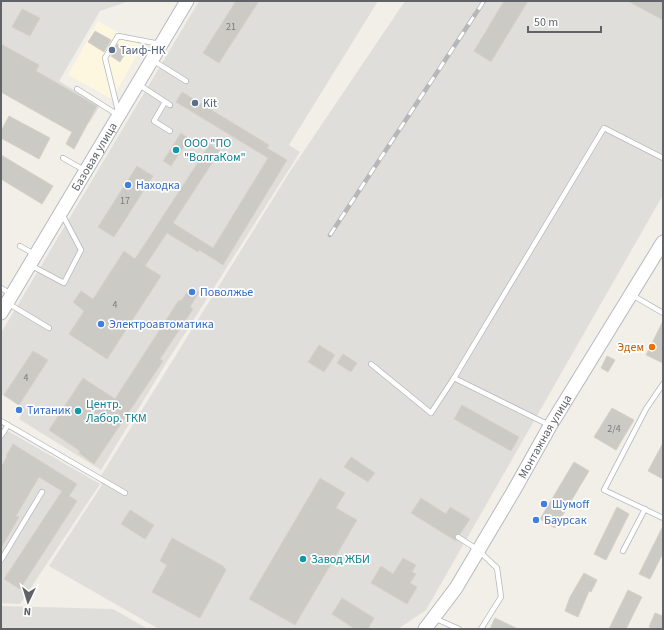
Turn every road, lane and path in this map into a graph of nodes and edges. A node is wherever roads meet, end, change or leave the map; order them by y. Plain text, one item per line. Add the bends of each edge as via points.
1 (187, 1) edge
2 (162, 44) junction
3 (152, 60) junction
4 (186, 81) dead end
5 (138, 84) junction
6 (77, 89) dead end
7 (165, 102) junction
8 (170, 105) dead end
9 (119, 116) junction
10 (170, 131) dead end
11 (63, 158) dead end
12 (663, 158) edge
13 (86, 171) junction
14 (61, 213) junction
15 (663, 242) edge
16 (20, 246) dead end
17 (33, 260) junction
18 (631, 295) junction
19 (5, 300) edge
20 (663, 313) edge
21 (48, 328) dead end
22 (371, 364) dead end
23 (454, 378) junction
24 (663, 384) edge
25 (1, 421) edge
26 (8, 425) junction
27 (550, 426) junction
28 (1, 436) edge
29 (42, 492) dead end
30 (125, 493) dead end
31 (645, 509) junction
32 (663, 518) edge
33 (458, 537) dead end
34 (478, 550) junction
35 (623, 551) dead end
36 (1, 560) edge
37 (434, 618) junction
38 (425, 629) edge
39 (459, 629) edge
40 (482, 629) edge

1 - 2 street, Базовая улица
2 - 3 street, Базовая улица
2 - 9 lane via 118,36 105,58
3 - 4 lane
3 - 5 street, Базовая улица
5 - 7 lane
5 - 9 street, Базовая улица
6 - 9 lane
7 - 8 lane
7 - 10 lane via 154,121
9 - 13 street, Базовая улица
11 - 13 lane
12 - 23 lane via 604,128
13 - 14 street, Базовая улица
14 - 17 street, Базовая улица
14 - 17 lane via 81,250 64,283
15 - 18 street, Монтажная улица
16 - 17 lane
17 - 19 street, Базовая улица
18 - 20 lane
18 - 27 street, Монтажная улица
19 - 21 lane
22 - 23 lane via 430,413
23 - 27 lane
24 - 31 lane via 646,409 604,490
25 - 26 lane
26 - 28 lane
26 - 30 lane
27 - 34 street, Монтажная улица
29 - 36 lane
31 - 32 lane
31 - 35 lane
33 - 34 lane
34 - 37 street, Монтажная улица via 456,588
34 - 40 lane via 497,568 501,597
37 - 38 street, Монтажная улица
37 - 39 lane

